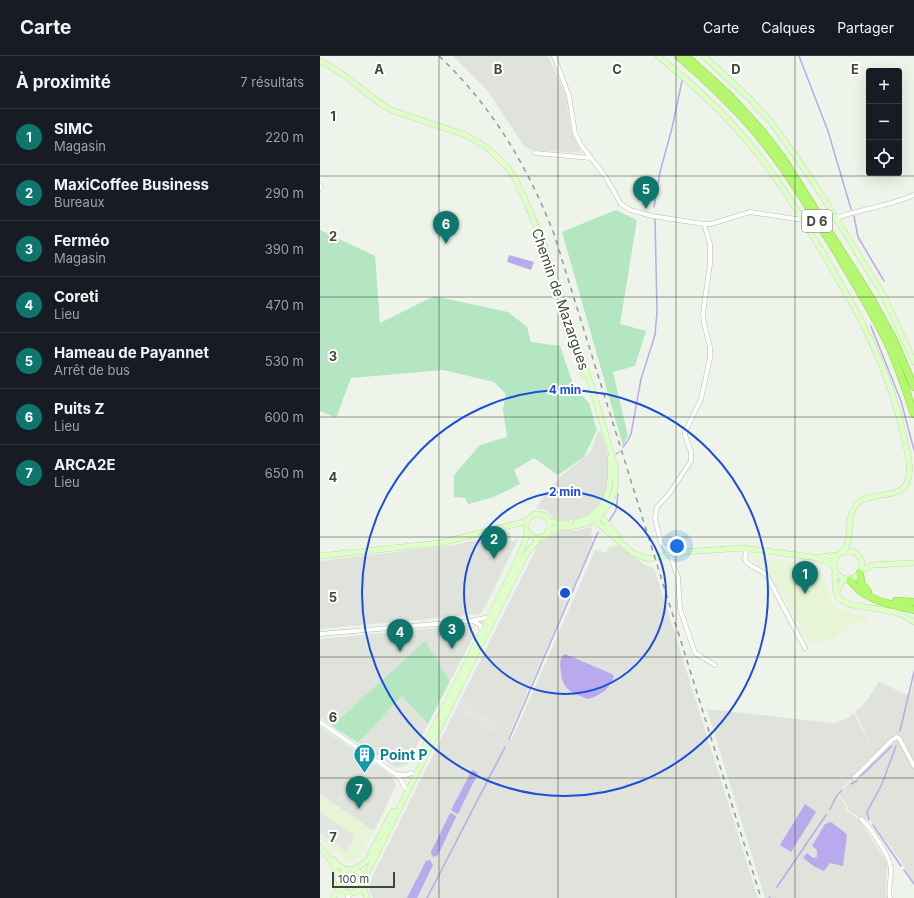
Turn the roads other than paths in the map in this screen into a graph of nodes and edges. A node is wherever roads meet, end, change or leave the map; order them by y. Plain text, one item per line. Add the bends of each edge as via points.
1 (554, 56) edge
2 (658, 56) edge
3 (678, 56) edge
4 (686, 56) edge
5 (704, 56) edge
6 (320, 61) edge
7 (535, 153) dead end
8 (591, 158) junction
9 (914, 195) edge
10 (836, 218) junction
11 (803, 220) junction
12 (704, 224) junction
13 (899, 352) junction
14 (914, 362) edge
15 (914, 387) edge
16 (914, 394) edge
17 (914, 414) edge
18 (596, 515) junction
19 (548, 520) junction
20 (527, 527) junction
21 (548, 531) junction
22 (540, 537) junction
23 (849, 538) junction
24 (748, 549) junction
25 (670, 554) junction
26 (840, 554) junction
27 (320, 556) edge
28 (859, 556) junction
29 (812, 557) junction
30 (914, 563) edge
31 (889, 564) junction
32 (834, 565) junction
33 (861, 571) junction
34 (835, 572) junction
35 (848, 580) junction
36 (837, 591) junction
37 (914, 602) edge
38 (914, 610) edge
39 (490, 616) junction
40 (470, 621) junction
41 (914, 622) edge
42 (482, 632) junction
43 (320, 634) edge
44 (805, 648) dead end
45 (716, 665) dead end
46 (320, 722) edge
47 (914, 766) edge
48 (394, 773) junction
49 (412, 773) junction
50 (854, 778) dead end
51 (405, 788) junction
52 (861, 819) dead end
53 (320, 844) edge
54 (320, 847) edge
55 (354, 869) junction
56 (347, 870) junction
57 (364, 879) junction
58 (339, 884) junction
59 (363, 887) junction
60 (350, 895) edge
61 (333, 898) edge
62 (340, 898) edge
63 (363, 898) edge
64 (367, 898) edge
65 (890, 898) edge

1 - 8 street via 568,96 575,133
2 - 11 street via 716,106 741,134 776,179
3 - 17 highway, D 6 via 718,93 778,160 871,311 894,358
4 - 13 highway, D 6 via 729,95 782,157 871,298
5 - 10 street via 771,122
6 - 18 street, Chemin de Mazargues via 391,110 466,135 489,149 515,178 528,206 608,444 611,481 607,496
7 - 8 street
8 - 12 street via 626,208 652,216
9 - 10 street
10 - 14 street via 884,296
11 - 12 street via 750,212
11 - 23 street via 854,306 874,347 894,396 908,460 908,481 902,488 868,497 858,504 852,514
12 - 25 street via 710,244 710,264 703,313 710,358 701,399 685,432 691,452 690,461 655,514 662,543
13 - 15 highway
13 - 16 highway, D 6
18 - 19 street via 580,521 556,523
18 - 21 street via 583,524
18 - 25 street via 637,556 655,559
19 - 20 street via 543,515 536,514 531,516
19 - 21 street
20 - 22 street via 533,536
20 - 27 street via 510,526 440,543
20 - 39 street via 518,560
21 - 22 street
22 - 57 street via 527,553 505,595
23 - 26 street via 847,546
23 - 28 street
24 - 25 street
24 - 29 street
24 - 44 street via 745,560 767,576
25 - 45 street via 678,579 681,614 695,653
26 - 28 street via 851,551
26 - 29 street
26 - 32 street
28 - 31 street via 865,561
28 - 33 street
29 - 32 street
30 - 31 street
31 - 33 street
32 - 34 street
33 - 35 street via 858,576
33 - 37 highway via 861,583 872,594 898,602
34 - 35 street via 840,578
34 - 36 street
35 - 36 street via 842,582
35 - 38 highway via 871,598
36 - 41 street via 846,604 894,612
39 - 40 street
39 - 42 street
40 - 42 street via 480,625
40 - 43 street
42 - 49 street
46 - 48 street
47 - 50 street via 897,737
48 - 49 street
48 - 51 street
49 - 51 street
51 - 55 street via 367,860
52 - 65 street via 889,859
53 - 56 street via 339,866
54 - 58 street via 335,868
55 - 56 street
55 - 57 street
56 - 58 street via 342,873
57 - 59 street
58 - 60 street
58 - 61 street
59 - 60 street
59 - 64 street
60 - 62 street
60 - 63 street

